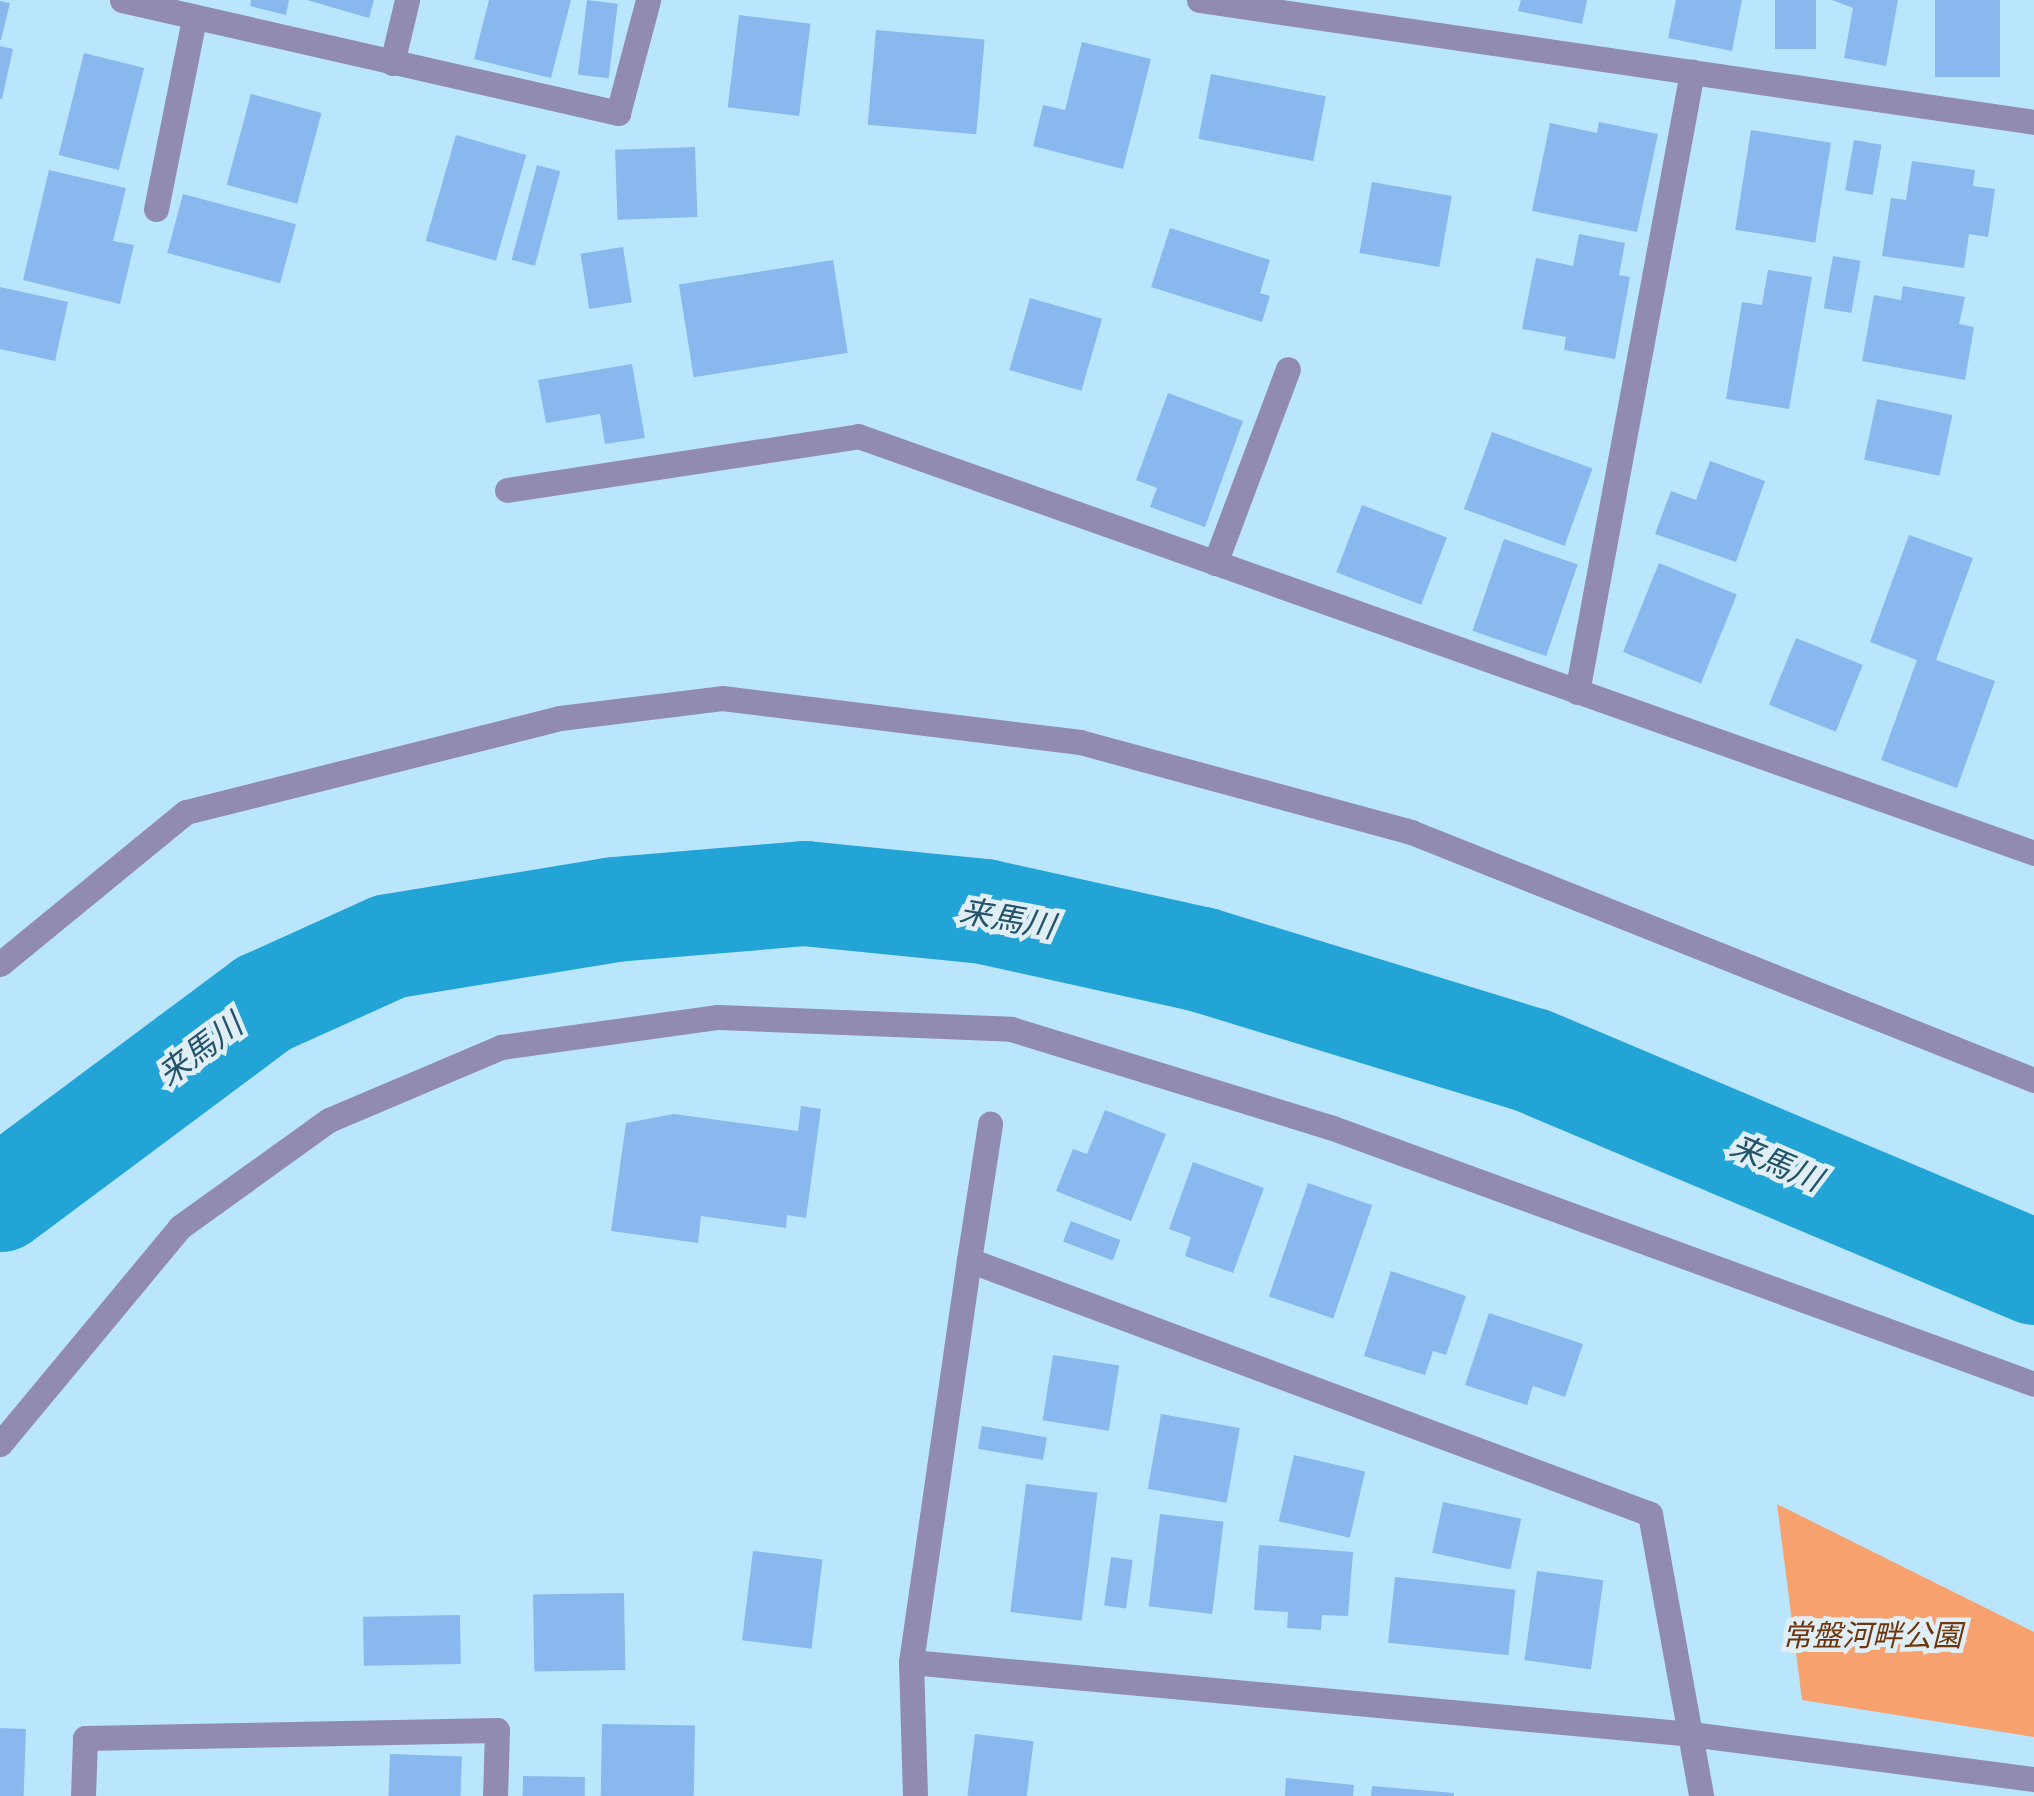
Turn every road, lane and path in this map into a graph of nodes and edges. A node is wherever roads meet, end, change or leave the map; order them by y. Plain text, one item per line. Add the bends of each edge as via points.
1 (122, 0) edge
2 (407, 0) edge
3 (648, 0) edge
4 (1199, 0) edge
5 (194, 19) junction
6 (392, 63) junction
7 (1692, 72) junction
8 (2034, 122) edge
9 (156, 209) dead end
10 (1288, 369) dead end
11 (507, 490) dead end
12 (1215, 563) junction
13 (1578, 692) junction
14 (2034, 854) edge
15 (0, 964) edge
16 (2034, 1080) edge
17 (990, 1124) dead end
18 (969, 1260) junction
19 (2034, 1384) edge
20 (0, 1444) edge
21 (911, 1662) junction
22 (1691, 1734) junction
23 (2034, 1778) edge
24 (83, 1796) edge
25 (495, 1796) edge
26 (915, 1796) edge
27 (1701, 1796) edge

1 - 5 street
2 - 6 street
3 - 6 street via 618,113
4 - 7 street
5 - 6 street
5 - 9 street
7 - 8 street
7 - 13 street
10 - 12 street
11 - 12 street via 858,436
12 - 13 street
13 - 14 street
15 - 16 street via 186,812 560,718 722,698 1080,742 1412,832
17 - 18 street
18 - 21 street
18 - 22 street via 1650,1514
19 - 20 street via 1330,1127 1011,1029 718,1016 501,1046 329,1120 180,1227
21 - 22 street
21 - 26 street
22 - 23 street
22 - 27 street
24 - 25 street via 84,1738 497,1730

